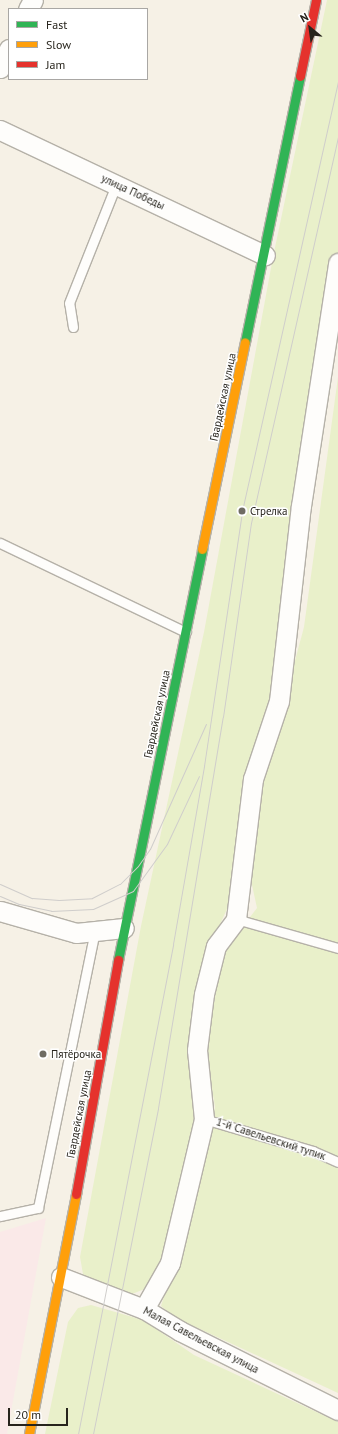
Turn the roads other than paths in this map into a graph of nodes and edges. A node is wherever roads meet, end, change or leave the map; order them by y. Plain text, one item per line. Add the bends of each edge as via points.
1 (316, 0) edge
2 (8, 51) edge
3 (0, 68) edge
4 (0, 130) edge
5 (116, 185) junction
6 (265, 255) junction
7 (338, 263) edge
8 (73, 327) dead end
9 (0, 542) edge
10 (187, 632) junction
11 (0, 910) edge
12 (236, 919) junction
13 (124, 928) junction
14 (95, 931) junction
15 (338, 948) edge
16 (204, 1119) junction
17 (338, 1162) edge
18 (0, 1216) edge
19 (61, 1277) junction
20 (144, 1309) junction
21 (338, 1410) edge
22 (29, 1434) edge

1 - 6 main road, Гвардейская улица
2 - 3 street
4 - 5 street, улица Победы
5 - 6 street, улица Победы
5 - 8 lane via 69,303
6 - 10 main road, Гвардейская улица
7 - 12 street via 301,506 282,681 253,780
9 - 10 lane
10 - 13 main road, Гвардейская улица
11 - 14 street via 76,933
12 - 15 lane
12 - 16 street via 216,946 204,994 197,1050
13 - 14 street
13 - 19 main road, Гвардейская улица
14 - 18 lane via 38,1208
16 - 17 lane, 1-й Савельевский тупик via 313,1151
16 - 20 street via 170,1263
19 - 20 street, Малая Савельевская улица
19 - 22 main road, Гвардейская улица
20 - 21 street, Малая Савельевская улица via 180,1331

